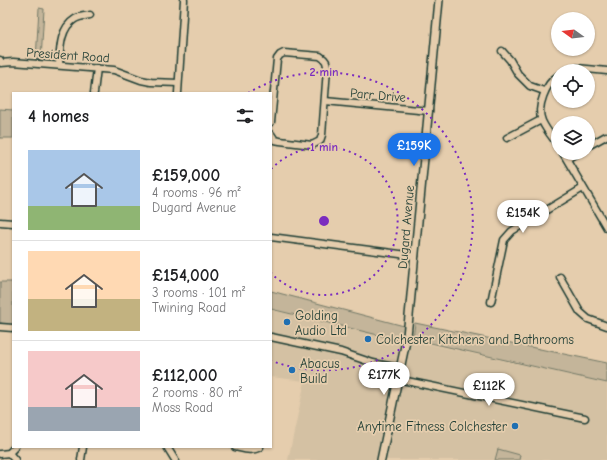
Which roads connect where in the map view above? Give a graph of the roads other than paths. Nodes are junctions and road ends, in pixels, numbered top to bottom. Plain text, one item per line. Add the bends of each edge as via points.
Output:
1 (184, 0) edge
2 (439, 0) edge
3 (90, 15) dead end
4 (502, 51) dead end
5 (0, 62) edge
6 (59, 65) junction
7 (97, 68) junction
8 (595, 70) edge
9 (607, 71) edge
10 (551, 82) edge
11 (178, 83) junction
12 (544, 91) junction
13 (94, 92) edge
14 (178, 92) edge
15 (325, 101) junction
16 (429, 111) junction
17 (272, 112) edge
18 (541, 120) junction
19 (551, 135) edge
20 (272, 136) edge
21 (606, 136) edge
22 (507, 138) dead end
23 (595, 142) edge
24 (567, 160) edge
25 (583, 188) junction
26 (0, 222) edge
27 (12, 223) edge
28 (607, 228) edge
29 (272, 237) edge
30 (415, 256) junction
31 (560, 277) dead end
32 (491, 302) dead end
33 (607, 326) edge
34 (0, 327) edge
35 (12, 328) edge
36 (272, 337) edge
37 (399, 368) junction
38 (397, 379) junction
39 (585, 418) dead end
40 (14, 448) edge
41 (83, 448) edge
42 (167, 448) edge
43 (240, 448) edge
44 (259, 448) edge
45 (9, 453) junction
46 (0, 454) edge
47 (15, 460) edge
48 (81, 460) edge
49 (175, 460) edge
50 (381, 460) edge

1 - 11 street
2 - 16 street, Dugard Avenue
3 - 6 street via 75,18 64,32
4 - 12 street via 530,86
5 - 6 street, President Road
6 - 7 street, President Road
7 - 11 street, President Road via 114,70 141,80
7 - 13 street
8 - 9 street
10 - 12 street
11 - 14 street
12 - 18 street
15 - 16 street, Parr Drive
15 - 17 street via 325,59 320,56 284,53 277,59
15 - 20 street via 320,141 312,145 275,140
16 - 30 street, Dugard Avenue
18 - 19 street
18 - 22 street
21 - 23 street
24 - 25 street
25 - 28 street
25 - 32 street via 512,230 504,240
26 - 27 street
29 - 30 street
30 - 37 street, Dugard Avenue via 406,336
31 - 33 street via 580,312 588,319
34 - 35 street
36 - 37 street
37 - 38 street, Dugard Avenue
38 - 39 street
38 - 50 street, Dugard Avenue
40 - 45 street
41 - 48 street
42 - 49 street
43 - 44 street
45 - 46 street
45 - 47 street

